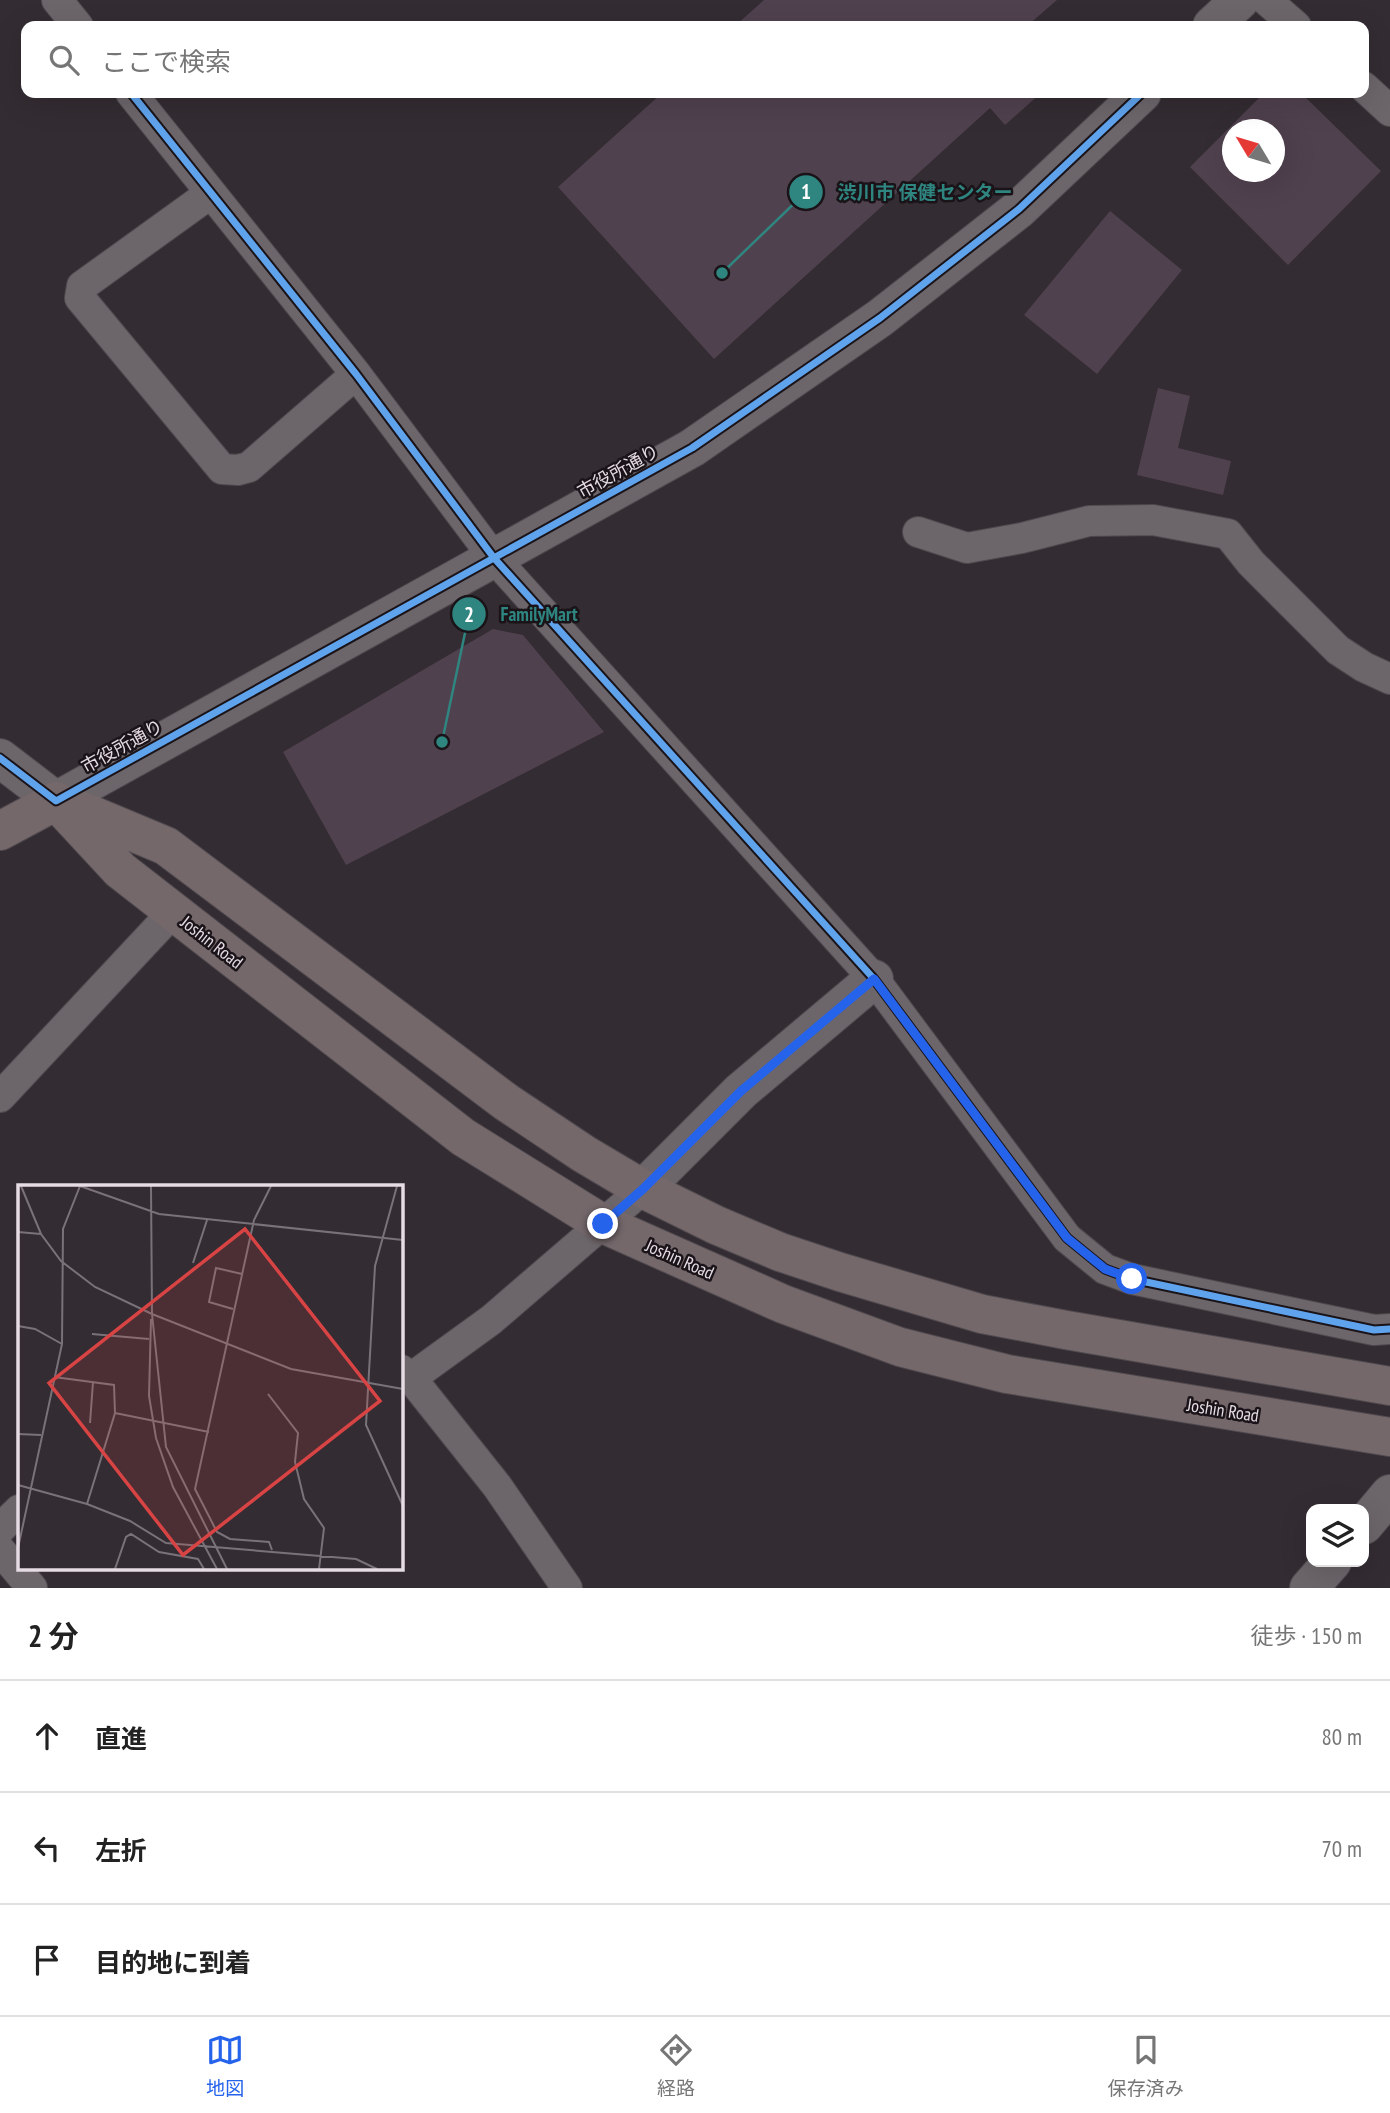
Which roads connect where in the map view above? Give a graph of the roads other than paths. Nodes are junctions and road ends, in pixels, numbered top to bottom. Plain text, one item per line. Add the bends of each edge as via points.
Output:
1 (57, 0) edge
2 (1240, 0) edge
3 (1266, 0) edge
4 (74, 21) edge
5 (1217, 21) edge
6 (1290, 21) edge
7 (1369, 92) edge
8 (135, 98) edge
9 (1137, 98) edge
10 (1390, 111) edge
11 (211, 193) junction
12 (356, 374) junction
13 (918, 532) dead end
14 (494, 558) junction
15 (1390, 678) edge
16 (0, 758) edge
17 (56, 801) junction
18 (0, 831) edge
19 (173, 912) junction
20 (874, 979) junction
21 (0, 1097) edge
22 (643, 1189) junction
23 (603, 1224) junction
24 (1390, 1329) edge
25 (406, 1374) edge
26 (1390, 1386) edge
27 (1390, 1437) edge
28 (1390, 1494) edge
29 (18, 1511) edge
30 (1369, 1519) edge
31 (0, 1529) edge
32 (0, 1550) edge
33 (1328, 1567) edge
34 (32, 1588) edge
35 (567, 1588) edge
36 (1309, 1588) edge

1 - 4 street
2 - 5 street
3 - 6 street
7 - 10 street
8 - 11 street
9 - 14 street, 市役所通り via 1019,209 880,318 692,448
11 - 12 street
11 - 12 street via 82,286 80,298 222,469 249,467
12 - 14 street
13 - 15 street via 967,548 1089,521 1153,520 1228,534 1338,650
14 - 17 street, 市役所通り
14 - 20 street
16 - 17 street
17 - 18 highway
17 - 19 highway, Joshin Road via 120,870
17 - 22 highway via 166,846 506,1102
19 - 21 street
19 - 23 highway, Joshin Road via 463,1138
20 - 22 street via 741,1091
20 - 24 street via 1067,1238 1105,1269 1132,1279 1374,1331
22 - 23 street
22 - 26 highway via 780,1252 982,1314
23 - 25 street via 491,1320
23 - 27 highway, Joshin Road via 771,1299 900,1347 1007,1374
25 - 35 street via 497,1486
28 - 30 street
29 - 31 street
32 - 34 street
33 - 36 street

